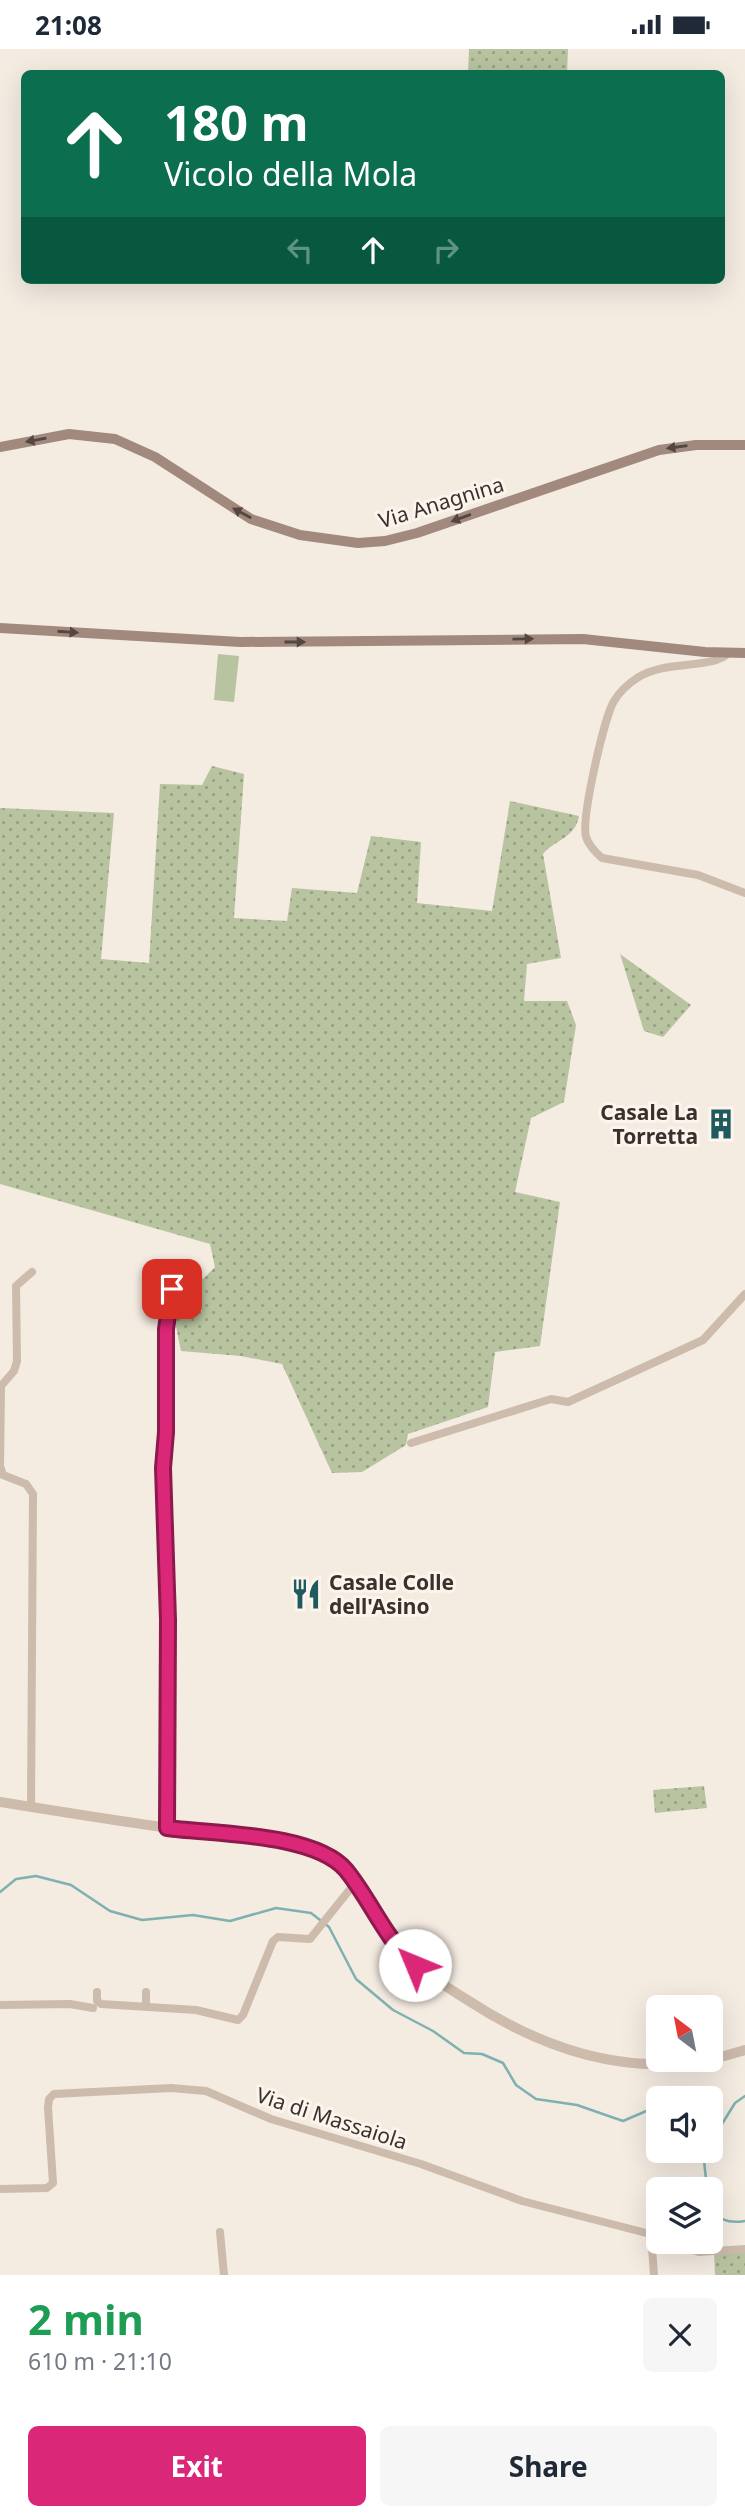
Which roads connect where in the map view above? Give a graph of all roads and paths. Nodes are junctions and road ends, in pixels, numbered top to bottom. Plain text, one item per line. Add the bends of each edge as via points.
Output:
1 (745, 445) edge
2 (0, 447) edge
3 (0, 628) edge
4 (729, 653) junction
5 (745, 653) edge
6 (745, 893) edge
7 (32, 1272) dead end
8 (172, 1289) dead end
9 (745, 1294) edge
10 (411, 1443) dead end
11 (0, 1802) edge
12 (31, 1807) junction
13 (167, 1828) junction
14 (355, 1883) junction
15 (97, 1991) dead end
16 (146, 1992) dead end
17 (0, 2005) edge
18 (146, 2006) junction
19 (93, 2008) dead end
20 (745, 2050) edge
21 (0, 2189) edge
22 (220, 2232) dead end
23 (646, 2232) edge
24 (745, 2249) edge
25 (723, 2251) edge
26 (654, 2254) edge
27 (224, 2275) edge
28 (654, 2275) edge

1 -> 2 main road, Via Anagnina via 659,450 417,533 372,543 317,538 257,521 144,451 116,439 74,434
3 -> 4 main road via 230,642 583,639
4 - 5 main road
4 - 6 street via 718,661 654,670 619,694 604,729 586,836 602,858 698,875
7 - 12 street via 16,1286 17,1361 1,1386 0,1466 3,1475 26,1483 33,1494
8 - 13 street via 166,1329 163,1468
9 - 10 street via 703,1340 640,1370 568,1402 551,1399
11 - 12 street
12 - 13 street
13 - 14 street via 279,1840 321,1852 337,1861
14 - 18 street via 304,1941 278,1937 273,1941 238,2020 203,2011
14 - 20 street via 385,1933 415,1965 529,2036 579,2055 632,2064 695,2064
15 - 18 street via 99,2003
16 - 18 street
17 - 19 street
21 - 23 street, Via di Massaiola via 47,2188 54,2179 51,2095 186,2088 215,2093 271,2119 421,2164 522,2201
22 - 27 street
24 - 25 street
26 - 28 street, Via di Massaiola

